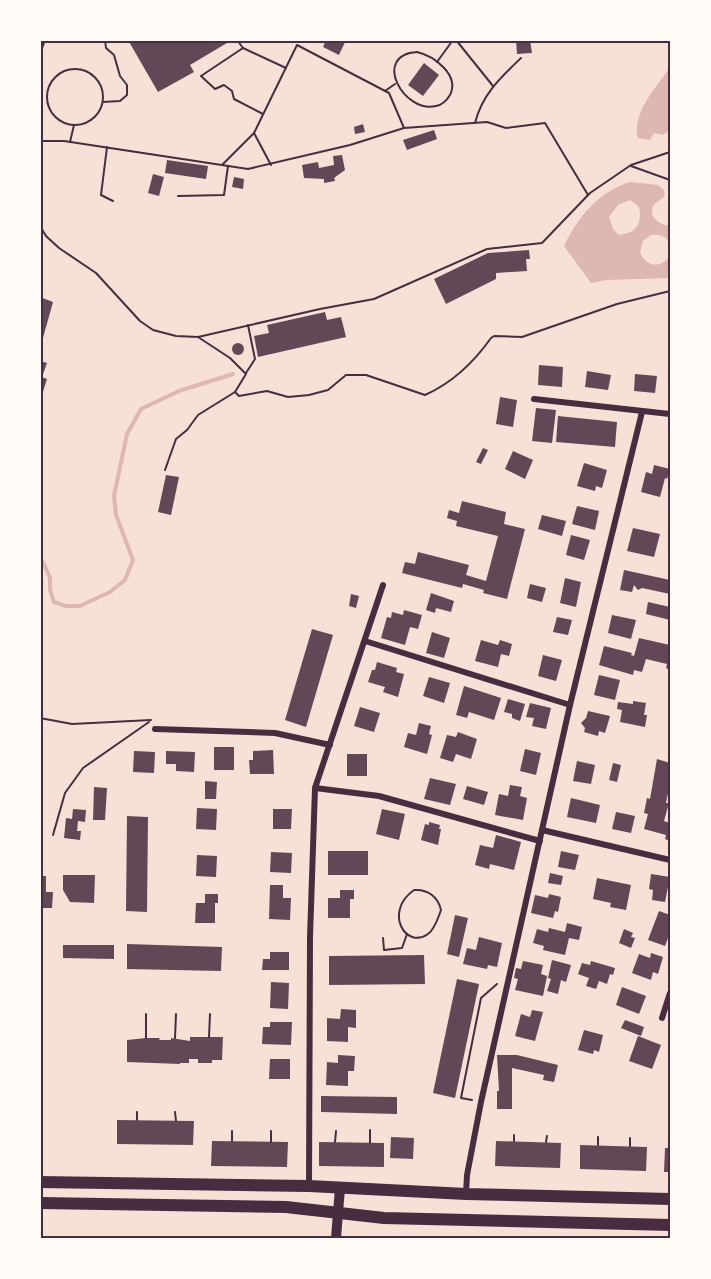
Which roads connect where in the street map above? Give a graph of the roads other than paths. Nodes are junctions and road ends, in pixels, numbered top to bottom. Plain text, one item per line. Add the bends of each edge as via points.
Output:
1 (534, 399) dead end
2 (642, 412) junction
3 (670, 414) edge
4 (382, 585) dead end
5 (365, 641) junction
6 (570, 705) junction
7 (155, 729) dead end
8 (330, 745) junction
9 (315, 788) junction
10 (542, 830) junction
11 (540, 841) junction
12 (670, 860) edge
13 (670, 993) edge
14 (662, 1018) dead end
15 (40, 1182) edge
16 (309, 1186) junction
17 (340, 1188) junction
18 (466, 1194) junction
19 (670, 1199) edge
20 (40, 1203) edge
21 (339, 1213) junction
22 (670, 1225) edge
23 (336, 1239) edge

1 - 2 street
2 - 3 street
2 - 6 street
4 - 5 street
5 - 6 street
5 - 8 street
6 - 10 street
7 - 8 street via 275,733
8 - 9 street
9 - 11 street via 379,796
9 - 16 street
10 - 11 street
10 - 12 street
11 - 18 street via 481,1102 466,1175
13 - 14 street
15 - 16 main road
16 - 17 main road
17 - 18 main road
17 - 21 street
18 - 19 main road
20 - 21 main road via 286,1207
21 - 22 main road via 384,1218
21 - 23 street

